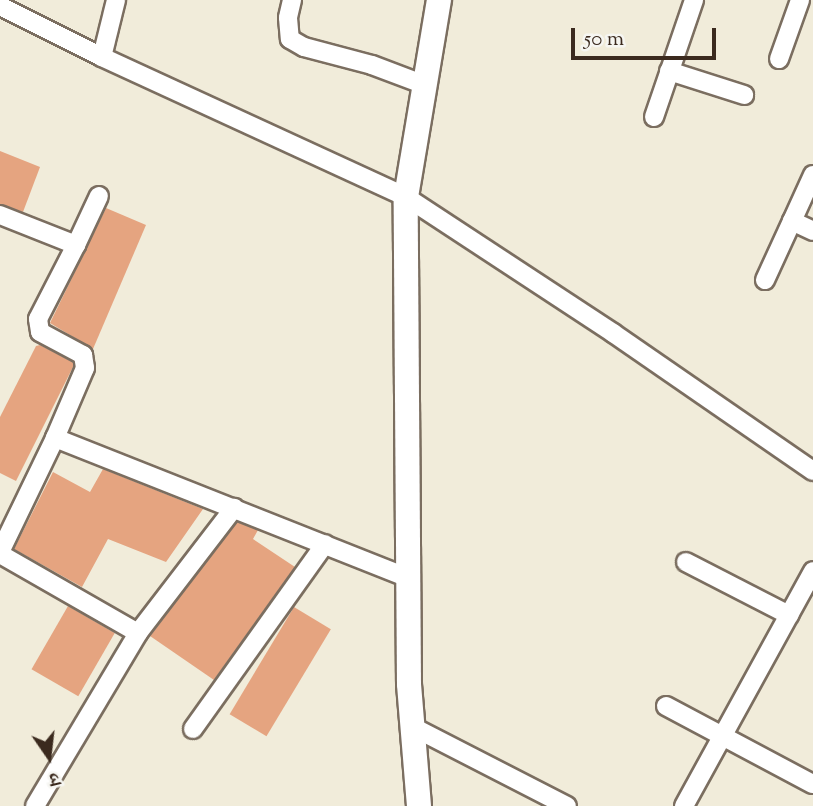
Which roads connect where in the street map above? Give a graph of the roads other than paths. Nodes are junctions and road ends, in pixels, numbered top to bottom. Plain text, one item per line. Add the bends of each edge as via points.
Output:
1 (116, 0) edge
2 (292, 0) edge
3 (439, 0) edge
4 (694, 0) edge
5 (800, 0) edge
6 (0, 6) edge
7 (102, 57) junction
8 (779, 60) dead end
9 (669, 71) junction
10 (425, 85) junction
11 (744, 95) dead end
12 (654, 117) dead end
13 (813, 175) edge
14 (100, 196) dead end
15 (406, 197) junction
16 (0, 215) edge
17 (792, 221) junction
18 (813, 231) edge
19 (76, 245) junction
20 (765, 280) dead end
21 (55, 438) junction
22 (813, 471) edge
23 (234, 508) junction
24 (325, 544) junction
25 (0, 553) edge
26 (686, 562) dead end
27 (813, 571) edge
28 (409, 578) junction
29 (789, 615) junction
30 (138, 634) junction
31 (666, 706) dead end
32 (413, 727) junction
33 (193, 729) dead end
34 (722, 737) junction
35 (813, 784) edge
36 (35, 806) edge
37 (419, 806) edge
38 (567, 806) edge
39 (684, 806) edge

1 - 7 street
2 - 10 street via 290,39
3 - 10 street
4 - 9 street
5 - 8 street
6 - 7 street
7 - 15 street
9 - 11 street
9 - 12 street
10 - 15 street
13 - 17 street
14 - 19 street
15 - 22 street
15 - 28 street
16 - 19 street
17 - 18 street
17 - 20 street
19 - 21 street via 38,319 40,332 83,355 85,368
21 - 23 street
21 - 25 street
23 - 24 street
23 - 30 street
24 - 28 street
24 - 33 street
25 - 30 street
26 - 29 street
27 - 29 street
28 - 32 street
29 - 34 street
30 - 36 street
31 - 34 street
32 - 37 street
32 - 38 street
34 - 35 street
34 - 39 street

